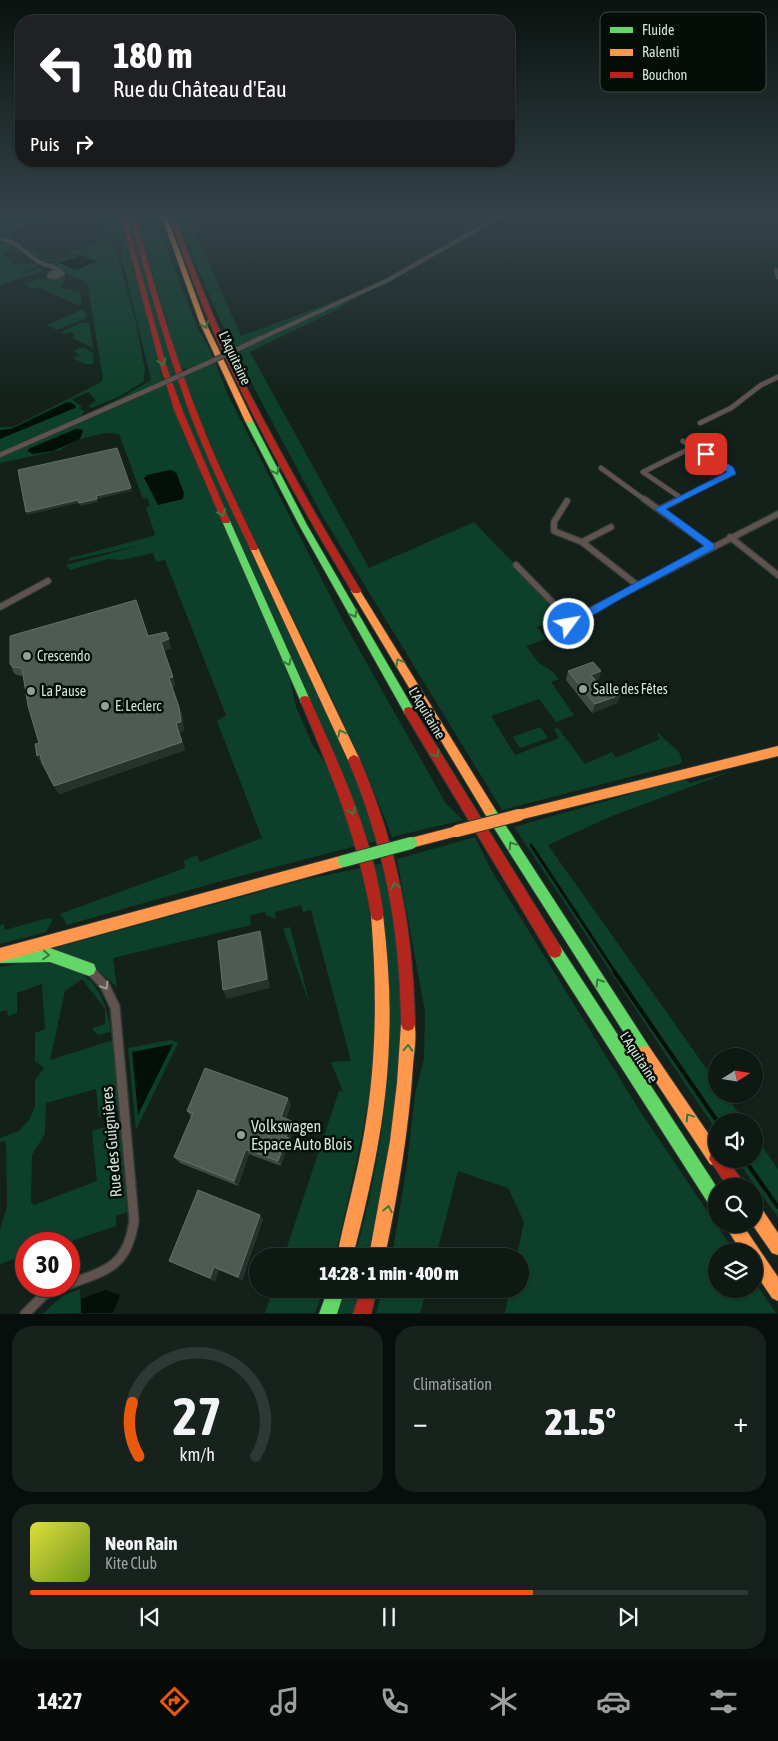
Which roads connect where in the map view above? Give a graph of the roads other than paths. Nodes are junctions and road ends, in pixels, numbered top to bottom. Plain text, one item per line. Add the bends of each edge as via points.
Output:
1 (49, 275) edge
2 (61, 275) edge
3 (139, 275) edge
4 (149, 275) edge
5 (185, 275) edge
6 (194, 275) edge
7 (396, 275) edge
8 (778, 377) edge
9 (700, 423) dead end
10 (683, 441) dead end
11 (693, 447) junction
12 (0, 455) edge
13 (601, 468) dead end
14 (681, 498) junction
15 (567, 501) dead end
16 (660, 509) junction
17 (778, 514) edge
18 (611, 527) dead end
19 (730, 537) junction
20 (582, 542) junction
21 (711, 547) junction
22 (516, 565) dead end
23 (778, 575) edge
24 (48, 581) dead end
25 (637, 585) junction
26 (0, 607) edge
27 (571, 621) junction
28 (572, 632) dead end
29 (778, 750) edge
30 (0, 956) edge
31 (89, 969) joint
32 (708, 1145) edge
33 (708, 1188) edge
34 (763, 1225) edge
35 (778, 1247) edge
36 (347, 1248) edge
37 (379, 1248) edge
38 (763, 1270) edge
39 (80, 1280) edge
40 (778, 1292) edge
41 (42, 1297) edge
42 (333, 1298) edge
43 (366, 1298) edge
44 (25, 1314) edge
45 (328, 1314) edge
46 (362, 1314) edge

1 - 2 street
3 -> 36 main road via 179,412 333,764 357,825 368,866 379,931 383,1033 372,1139
37 -> 4 main road via 398,1152 409,1034 406,963 390,860 349,750 191,407
5 -> 33 main road, L'Aquitaine via 223,365 280,480 393,683 624,1060
32 -> 6 main road, L'Aquitaine via 508,840 408,678 278,452
7 - 12 street, bridge
8 - 9 street via 731,408
10 - 11 street
11 - 14 street via 732,472
11 - 14 street via 642,472
13 - 16 street
14 - 16 street
15 - 20 street via 553,528 561,535
16 - 21 street
17 - 19 street
18 - 20 street
19 - 21 street
19 - 23 street
20 - 25 street
21 - 25 street
22 - 27 street
24 - 26 street
25 - 27 street
27 - 28 street
29 - 30 main road, bridge via 411,843
30 -> 31 main road via 12,959 38,954 60,957
31 -> 39 street, Rue des Guignières via 104,984 115,1007 133,1232 116,1265
34 - 35 main road
38 - 40 main road
41 - 44 street
42 - 45 main road
43 - 46 main road

